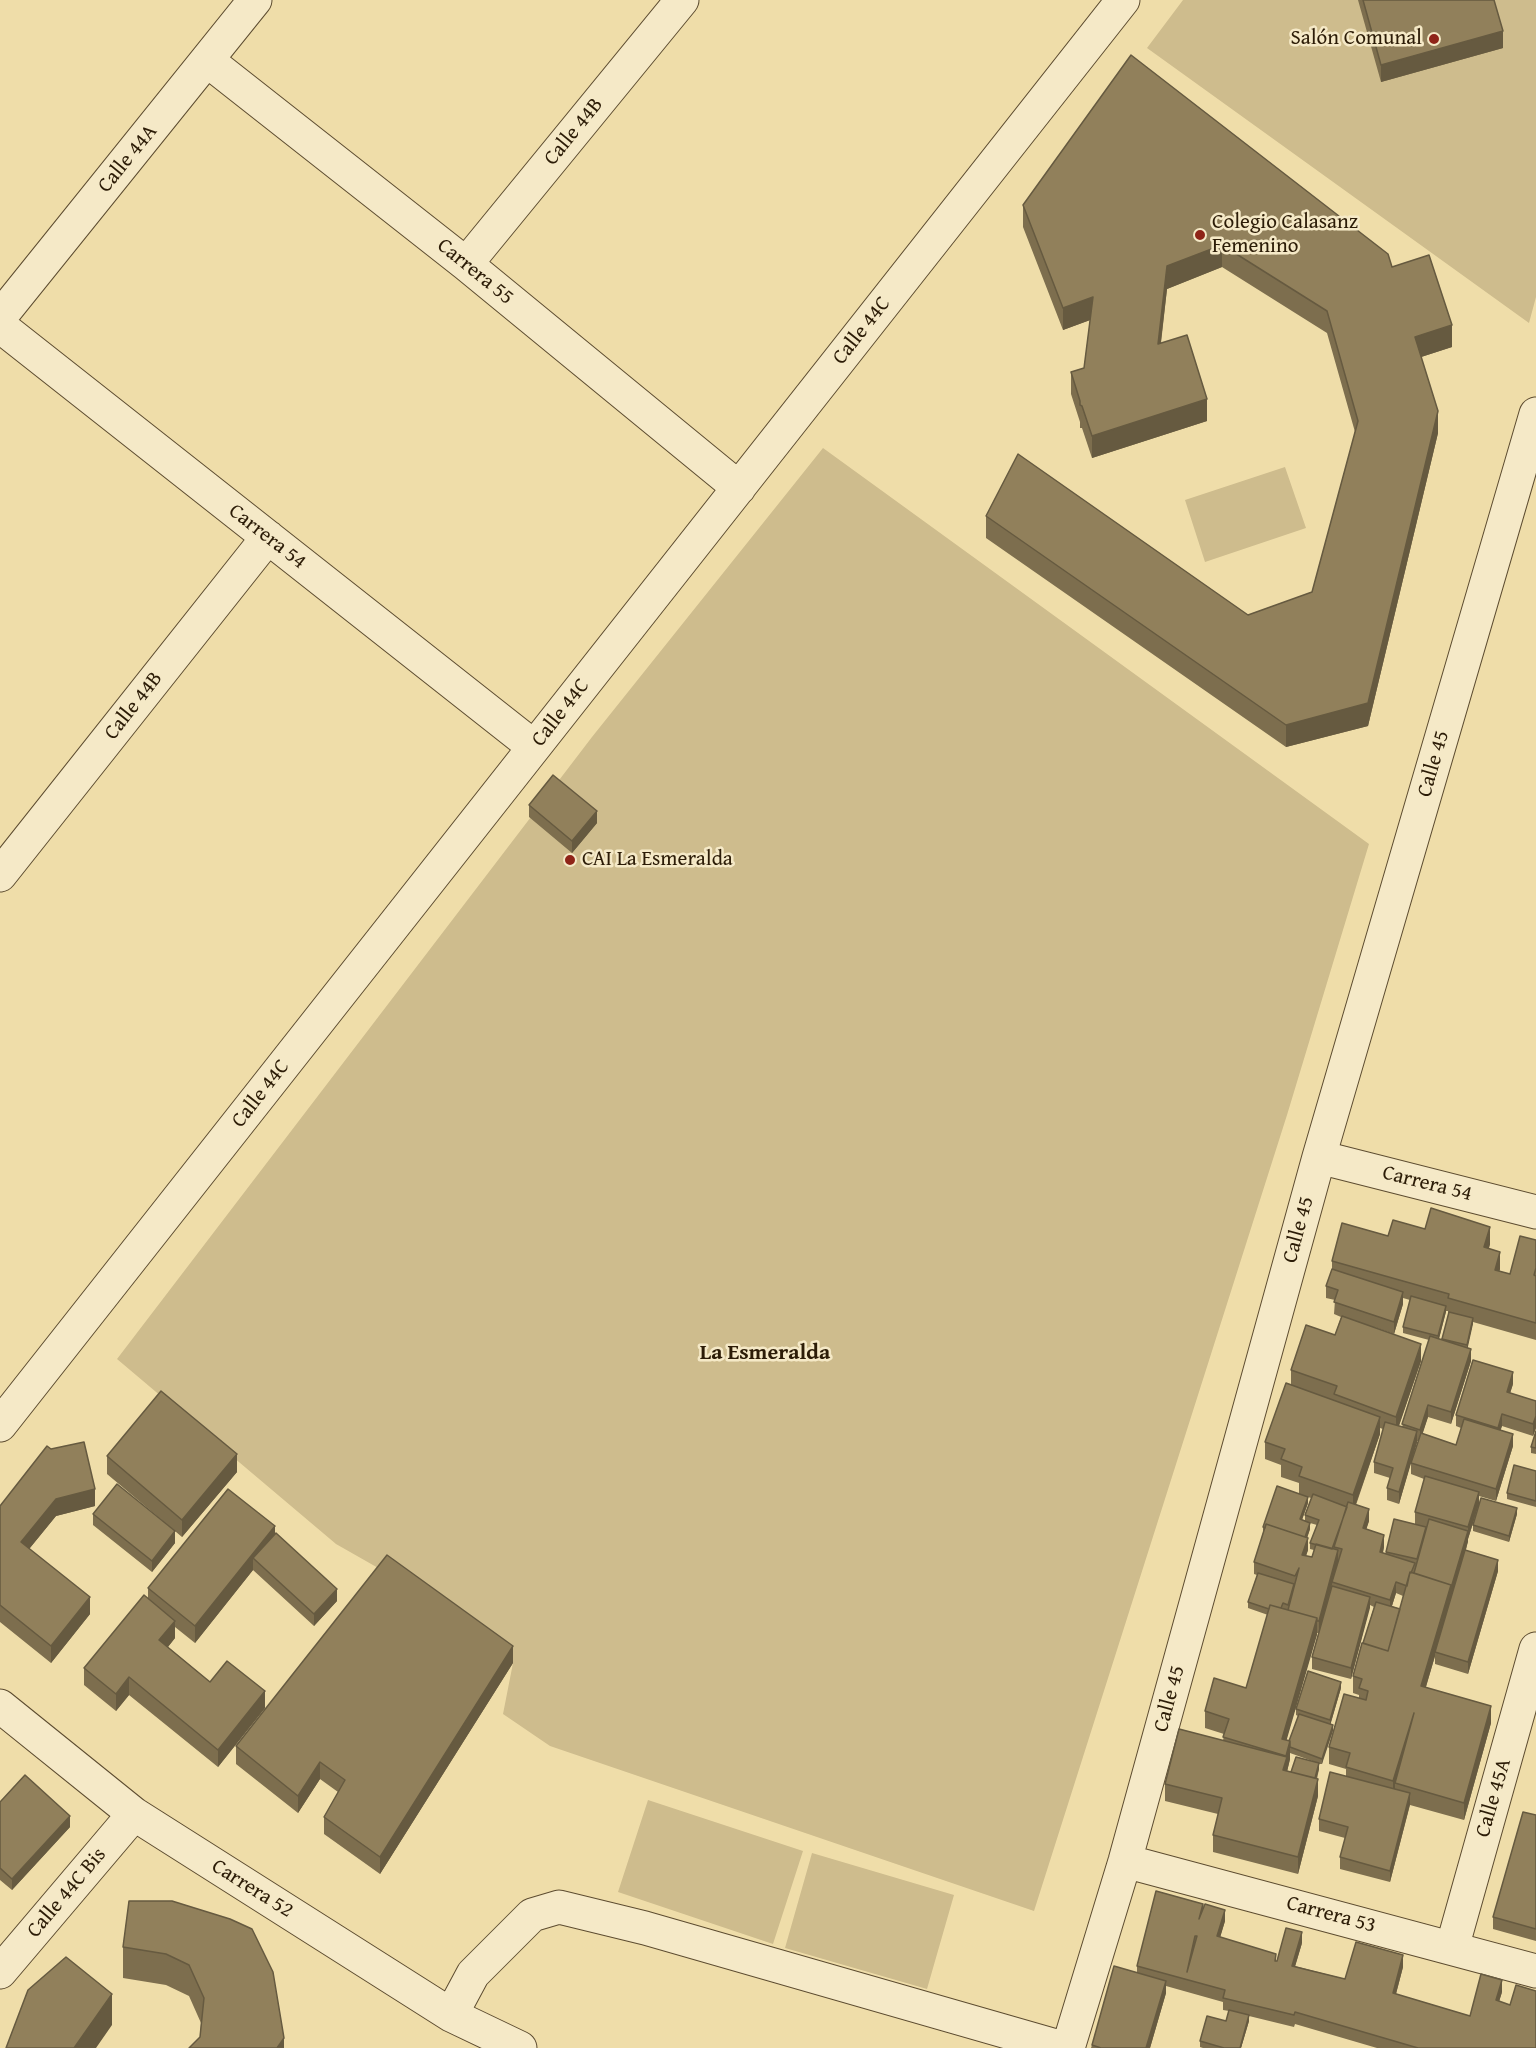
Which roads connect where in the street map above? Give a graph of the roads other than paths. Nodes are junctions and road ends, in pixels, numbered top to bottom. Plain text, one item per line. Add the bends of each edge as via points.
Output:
1 (255, 0) edge
2 (682, 0) edge
3 (1123, 0) edge
4 (208, 61) junction
5 (466, 264) junction
6 (0, 317) edge
7 (0, 326) edge
8 (1536, 414) edge
9 (739, 488) junction
10 (268, 537) junction
11 (534, 747) junction
12 (0, 875) edge
13 (1319, 1157) junction
14 (1536, 1212) edge
15 (0, 1425) edge
16 (1536, 1649) edge
17 (0, 1706) edge
18 (134, 1814) junction
19 (1125, 1861) junction
20 (1452, 1948) junction
21 (1536, 1971) edge
22 (0, 1972) edge
23 (451, 2015) junction
24 (520, 2048) edge
25 (1063, 2048) edge
26 (1068, 2048) edge

1 - 4 street, Calle 44A
2 - 5 street, Calle 44B
3 - 9 street, Calle 44C
4 - 5 street, Carrera 55
4 - 6 street, Calle 44A
5 - 9 street, Carrera 55
7 - 10 street, Carrera 54
8 - 13 street, Calle 45
9 - 11 street, Calle 44C
10 - 11 street, Carrera 54
10 - 12 street, Calle 44B
11 - 15 street, Calle 44C
13 - 14 street, Carrera 54
13 - 19 street, Calle 45
16 - 20 street, Calle 45A
17 - 18 street, Carrera 52
18 - 22 street, Calle 44C Bis
18 - 23 street, Carrera 52
19 - 20 street, Carrera 53
19 - 26 street, Calle 45
20 - 21 street, Carrera 53
23 - 24 street, Carrera 52
23 - 25 street via 473,1974 532,1915 559,1907

